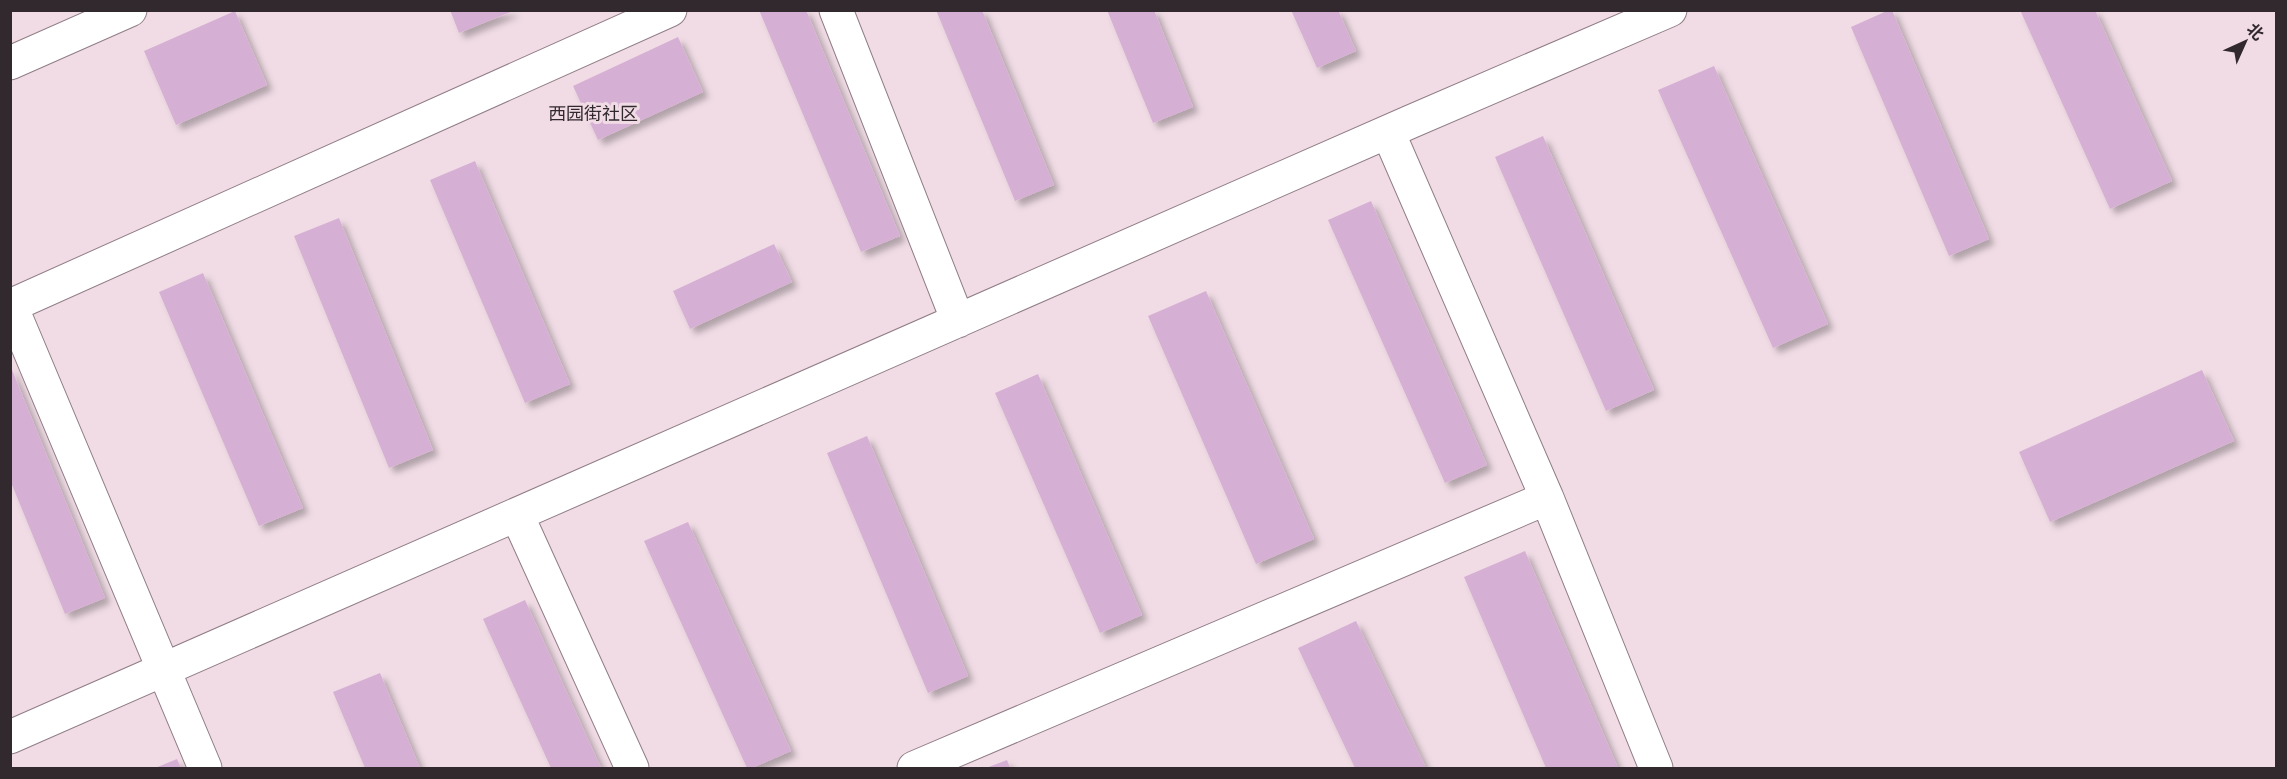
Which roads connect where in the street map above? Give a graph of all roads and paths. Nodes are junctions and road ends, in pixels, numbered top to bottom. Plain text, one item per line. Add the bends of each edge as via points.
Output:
1 (130, 10) edge
2 (836, 10) edge
3 (1670, 10) edge
4 (662, 12) edge
5 (10, 63) edge
6 (1388, 132) junction
7 (11, 306) edge
8 (958, 321) junction
9 (1547, 498) junction
10 (516, 515) junction
11 (163, 670) junction
12 (10, 737) edge
13 (205, 768) edge
14 (632, 768) edge
15 (914, 768) edge
16 (1656, 768) edge

1 - 5 street
2 - 8 street
3 - 6 street
4 - 7 street
6 - 8 street
6 - 9 street
7 - 11 street
8 - 10 street
9 - 15 street
9 - 16 street
10 - 11 street
10 - 14 street
11 - 12 street
11 - 13 street

